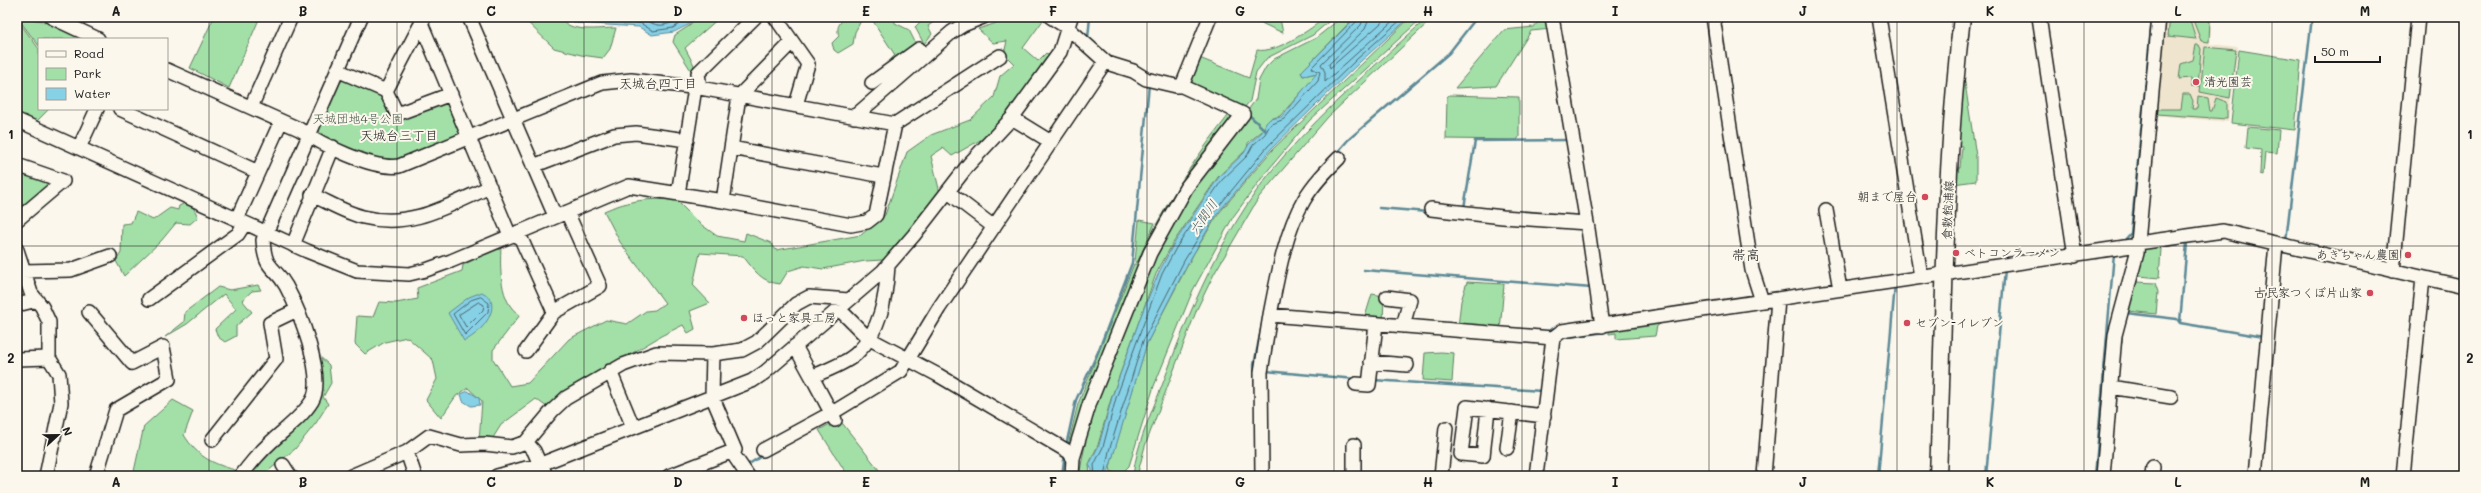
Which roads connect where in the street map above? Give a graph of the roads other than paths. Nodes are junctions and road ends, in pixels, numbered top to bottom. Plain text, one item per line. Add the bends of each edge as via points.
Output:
1 (51, 17) edge
2 (291, 17) edge
3 (361, 17) edge
4 (469, 17) edge
5 (755, 17) edge
6 (775, 17) edge
7 (983, 17) edge
8 (1051, 17) edge
9 (1210, 17) edge
10 (1552, 17) edge
11 (1713, 17) edge
12 (1879, 17) edge
13 (1962, 17) edge
14 (2039, 17) edge
15 (2159, 17) edge
16 (2418, 17) edge
17 (423, 20) edge
18 (1070, 23) edge
19 (96, 38) edge
20 (792, 42) junction
21 (922, 46) dead end
22 (1000, 56) dead end
23 (1107, 63) junction
24 (168, 70) edge
25 (337, 70) junction
26 (872, 83) dead end
27 (1183, 83) junction
28 (698, 88) junction
29 (386, 91) junction
30 (451, 94) junction
31 (740, 96) junction
32 (796, 105) junction
33 (251, 107) junction
34 (97, 110) edge
35 (122, 110) edge
36 (854, 117) junction
37 (1012, 118) junction
38 (513, 119) junction
39 (17, 120) edge
40 (281, 121) junction
41 (895, 124) junction
42 (307, 134) junction
43 (469, 136) junction
44 (687, 140) junction
45 (1051, 142) junction
46 (333, 147) junction
47 (79, 148) junction
48 (731, 148) junction
49 (1340, 158) dead end
50 (17, 165) edge
51 (533, 166) junction
52 (258, 172) junction
53 (883, 176) junction
54 (490, 187) junction
55 (948, 192) junction
56 (678, 194) junction
57 (312, 195) junction
58 (723, 201) junction
59 (1431, 209) dead end
60 (1826, 210) dead end
61 (561, 214) junction
62 (17, 220) edge
63 (241, 221) junction
64 (1587, 223) junction
65 (994, 227) junction
66 (267, 233) junction
67 (514, 234) junction
68 (2138, 244) junction
69 (293, 245) junction
70 (2279, 247) junction
71 (17, 251) edge
72 (2075, 253) junction
73 (110, 256) dead end
74 (888, 266) junction
75 (22, 271) junction
76 (2393, 272) junction
77 (1920, 274) junction
78 (1946, 274) junction
79 (2422, 282) junction
80 (2464, 287) edge
81 (1840, 289) junction
82 (1387, 297) dead end
83 (148, 299) dead end
84 (1761, 299) junction
85 (1778, 299) junction
86 (37, 300) junction
87 (849, 300) junction
88 (17, 305) edge
89 (838, 308) junction
90 (297, 310) junction
91 (89, 312) dead end
92 (554, 312) junction
93 (1270, 315) junction
94 (1603, 323) junction
95 (1376, 324) junction
96 (1403, 326) junction
97 (868, 338) junction
98 (1550, 338) junction
99 (795, 346) junction
100 (526, 351) dead end
101 (713, 354) junction
102 (49, 358) junction
103 (17, 359) edge
104 (912, 361) junction
105 (1371, 362) junction
106 (1407, 365) dead end
107 (610, 372) junction
108 (812, 377) junction
109 (1356, 384) dead end
110 (2114, 388) junction
111 (712, 396) junction
112 (2171, 397) dead end
113 (1488, 409) dead end
114 (1512, 412) junction
115 (1540, 415) junction
116 (833, 416) junction
117 (633, 427) junction
118 (1446, 428) dead end
119 (212, 440) dead end
120 (526, 442) junction
121 (1354, 445) dead end
122 (1507, 448) dead end
123 (763, 450) dead end
124 (407, 452) junction
125 (734, 452) junction
126 (1068, 453) junction
127 (542, 468) edge
128 (677, 473) edge
129 (46, 476) edge
130 (96, 476) edge
131 (241, 476) edge
132 (351, 476) edge
133 (415, 476) edge
134 (497, 476) edge
135 (748, 476) edge
136 (1072, 476) edge
137 (1262, 476) edge
138 (1354, 476) edge
139 (1441, 476) edge
140 (1536, 476) edge
141 (1764, 476) edge
142 (1938, 476) edge
143 (2103, 476) edge
144 (2255, 476) edge
145 (2403, 476) edge

1 - 19 street
2 - 33 street
3 - 25 street
4 - 38 street
5 - 28 street via 698,73
6 - 20 street
7 - 36 street via 952,32
8 - 18 street
9 - 27 street
10 - 64 street
11 - 84 street via 1752,270
12 - 77 street
13 - 78 main road, 倉敷飽浦線 via 1952,121
14 - 72 street
15 - 68 street
16 - 76 street
17 - 29 street
17 - 30 street
18 - 23 street
18 - 37 street via 1060,52
20 - 31 street
20 - 32 street via 808,64
21 - 26 street
22 - 41 street
23 - 27 street via 1133,71 1146,79 1176,86
23 - 45 street
24 - 33 street
25 - 29 street
25 - 42 street
27 - 126 street via 1243,114 1186,188 1150,253
28 - 31 street
28 - 38 street via 632,80 602,83
28 - 44 street
29 - 30 street via 398,114
30 - 43 street
31 - 32 street
31 - 48 street
32 - 36 street
33 - 40 street
34 - 47 street
35 - 52 street
36 - 41 street
37 - 45 street
37 - 55 street via 969,164
38 - 43 street
38 - 51 street
39 - 47 street
40 - 42 street
40 - 52 street
41 - 53 street
42 - 46 street
42 - 66 street
43 - 46 street via 399,166 388,168 374,165
43 - 54 street
44 - 51 street via 636,133 614,135
44 - 56 street
45 - 65 street
46 - 57 street
47 - 63 street
48 - 53 street
48 - 58 street
49 - 93 street via 1314,185 1303,201 1278,277
50 - 62 street via 63,181
51 - 61 street
52 - 63 street
53 - 58 street via 876,215 866,222 850,225
54 - 57 street via 433,213 404,221 362,217
54 - 67 street
55 - 65 street
55 - 74 street
56 - 58 street
56 - 61 street via 629,186
57 - 69 street
59 - 64 street
60 - 81 street
61 - 67 street
61 - 92 street via 600,286
63 - 66 street
63 - 83 street via 238,234
64 - 94 street
65 - 104 street
66 - 69 street
66 - 90 street via 262,240 267,264 285,285
67 - 69 street via 451,261 409,274 358,271
67 - 92 street
68 - 70 street via 2223,231
68 - 72 street via 2114,250
68 - 110 street via 2135,267 2117,324
70 - 76 street
70 - 144 street
71 - 75 street
72 - 78 street
73 - 75 street via 71,270
74 - 87 street
74 - 97 street via 880,317
75 - 86 street via 31,293
76 - 79 street
77 - 78 street
77 - 81 street
78 - 142 main road, 倉敷飽浦線
79 - 80 street
79 - 145 street
81 - 85 street
82 - 96 street via 1410,300
84 - 85 street
84 - 94 street
85 - 141 street
86 - 88 street
86 - 102 street via 49,322
87 - 89 street
87 - 101 street via 809,297 796,304 750,346
89 - 97 street
89 - 99 street
90 - 119 street via 270,323 276,359
90 - 131 street via 318,386 312,401
91 - 130 street via 132,363 163,346 169,379 116,410
92 - 100 street
93 - 95 street
93 - 137 street via 1261,372
94 - 98 street via 1562,331
95 - 96 street
95 - 105 street
96 - 98 street
97 - 104 street
97 - 108 street via 853,356
98 - 115 street
99 - 108 street
99 - 111 street via 752,381
101 - 107 street via 656,353
101 - 111 street
102 - 103 street
102 - 129 street via 59,374 61,403
104 - 116 street via 896,375
104 - 126 street
105 - 106 street
105 - 109 street via 1369,385
107 - 117 street
107 - 120 street via 559,404
108 - 116 street
110 - 112 street
110 - 143 street
111 - 117 street
111 - 125 street
113 - 114 street
114 - 115 street
114 - 122 street
115 - 140 street
116 - 123 street
117 - 127 street
118 - 139 street
120 - 124 street via 512,447 485,444 466,446 429,436
120 - 127 street via 534,451
121 - 138 street
124 - 132 street
124 - 133 street
125 - 128 street
125 - 135 street
126 - 136 street
127 - 134 street

